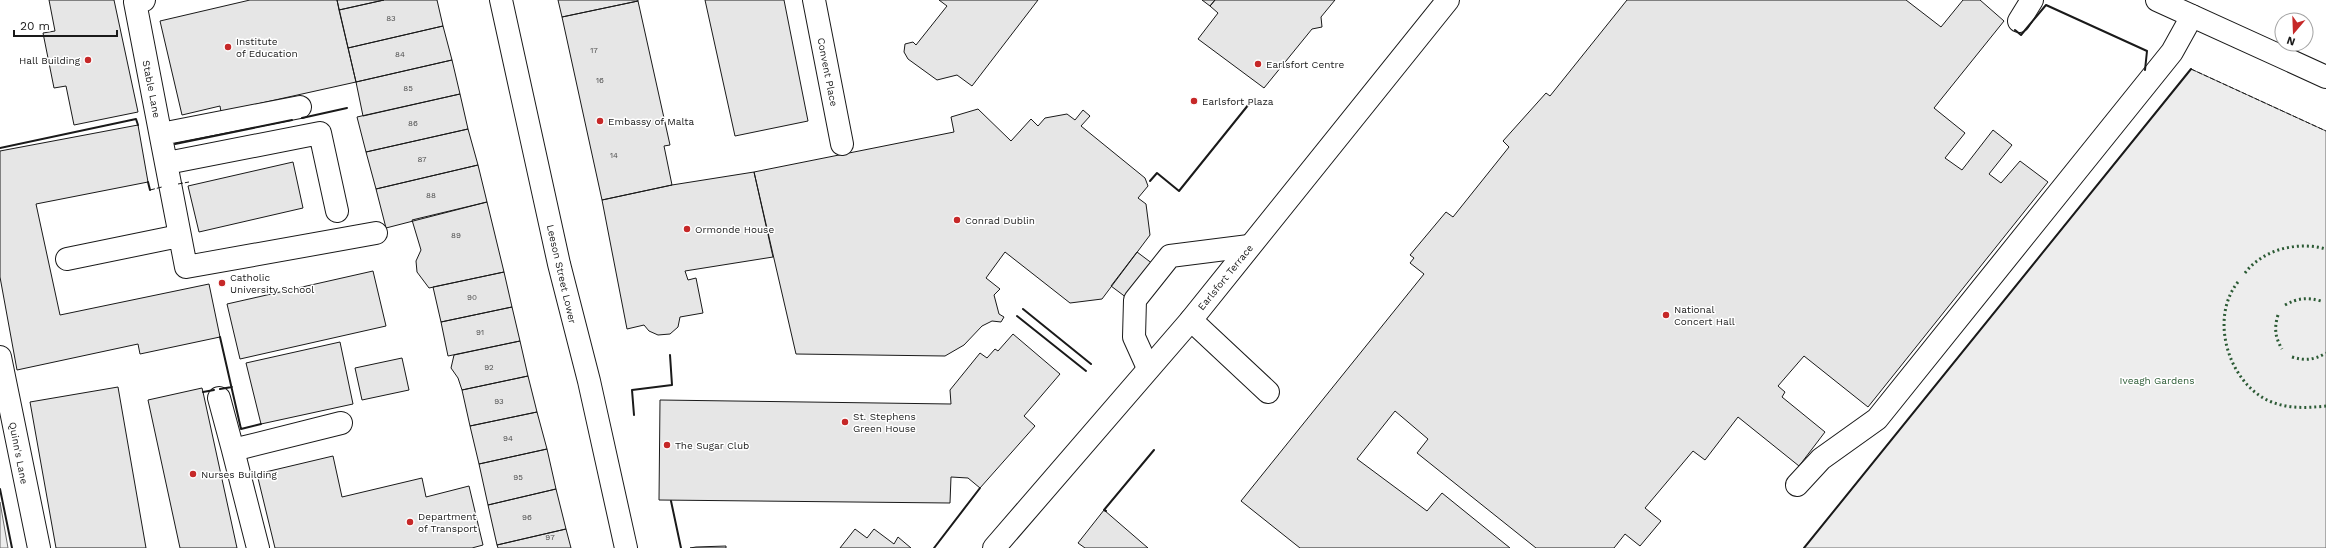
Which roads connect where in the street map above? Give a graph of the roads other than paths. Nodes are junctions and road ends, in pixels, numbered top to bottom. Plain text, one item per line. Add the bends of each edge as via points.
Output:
1 (144, 0) edge
2 (501, 0) edge
3 (814, 0) edge
4 (1448, 0) edge
5 (2032, 0) edge
6 (2157, 0) edge
7 (2192, 16) junction
8 (2019, 21) dead end
9 (2326, 77) edge
10 (300, 107) dead end
11 (161, 134) junction
12 (842, 144) dead end
13 (166, 163) junction
14 (337, 210) dead end
15 (376, 233) dead end
16 (179, 236) junction
17 (1249, 246) junction
18 (67, 259) dead end
19 (1191, 320) junction
20 (0, 357) edge
21 (1148, 368) junction
22 (1268, 392) dead end
23 (219, 398) dead end
24 (341, 423) dead end
25 (232, 450) junction
26 (1797, 485) dead end
27 (39, 548) edge
28 (258, 548) edge
29 (626, 548) edge
30 (994, 548) edge

1 - 11 main road, Stable Lane via 135,2
2 - 29 main road, Leeson Street Lower via 559,264 589,381
3 - 12 main road, Convent Place
4 - 17 main road, Earlsfort Terrace
5 - 8 main road
6 - 7 main road
7 - 9 main road
7 - 26 main road via 2172,52 1877,419 1821,459
10 - 11 main road
11 - 13 main road, Stable Lane
13 - 14 main road via 320,133
13 - 16 main road, Stable Lane
15 - 16 main road, Stable Lane via 186,267
16 - 18 main road
17 - 19 main road, Earlsfort Terrace
17 - 21 main road via 1170,256 1135,300 1134,337
19 - 21 main road, Earlsfort Terrace
19 - 22 main road
20 - 27 main road, Quinn's Lane
21 - 30 main road, Earlsfort Terrace
23 - 25 main road
24 - 25 main road
25 - 28 main road

